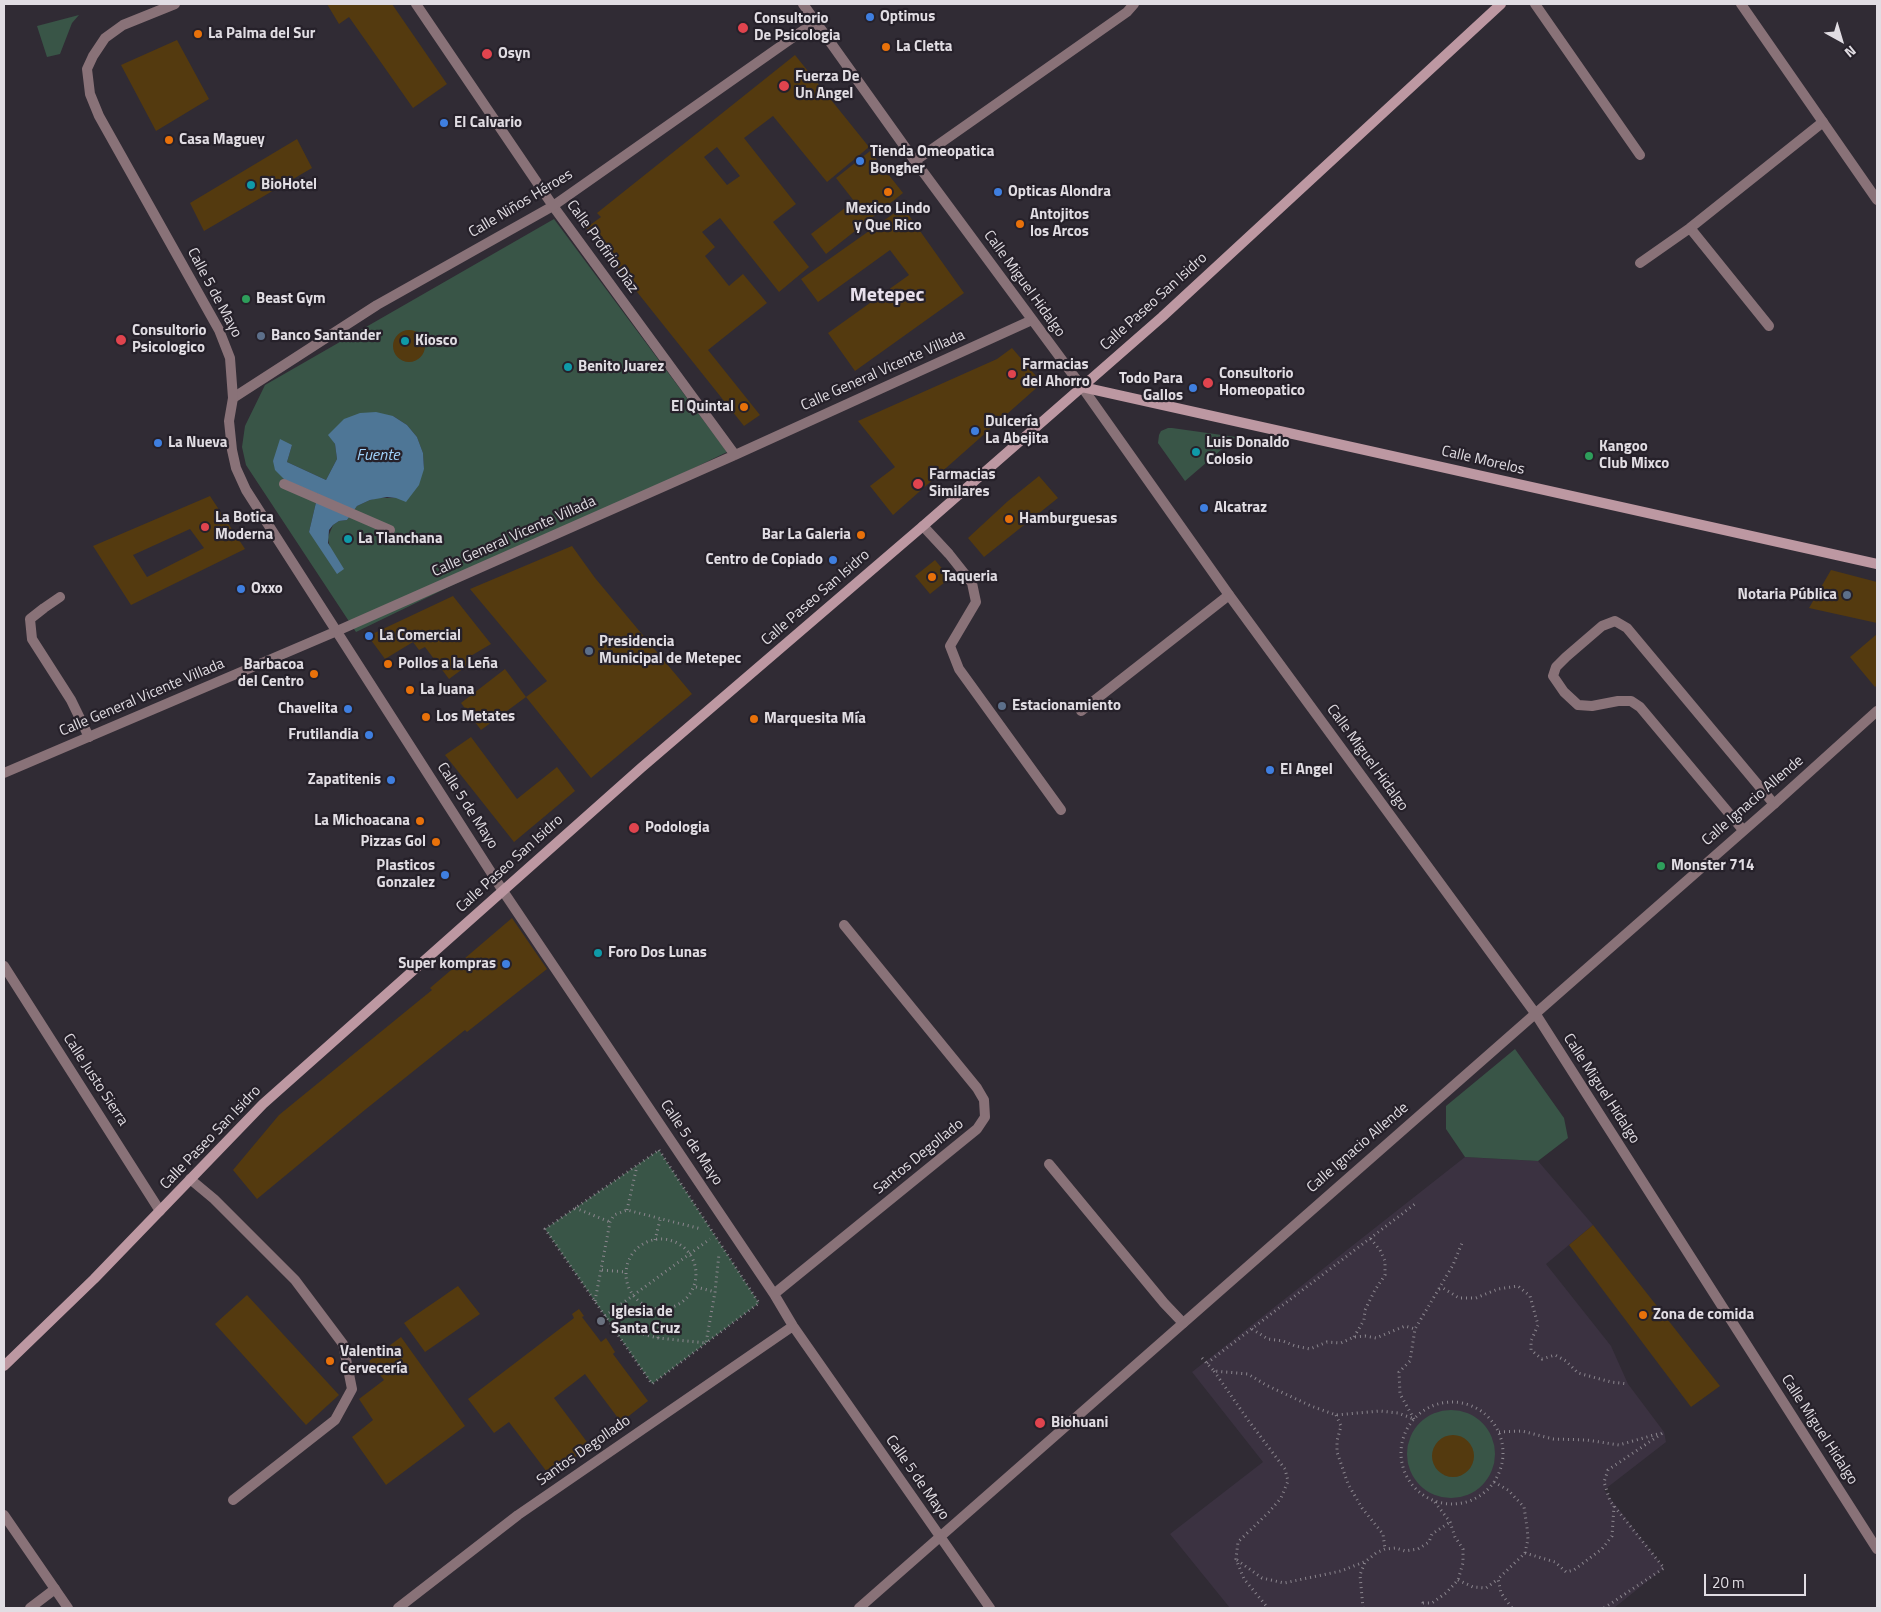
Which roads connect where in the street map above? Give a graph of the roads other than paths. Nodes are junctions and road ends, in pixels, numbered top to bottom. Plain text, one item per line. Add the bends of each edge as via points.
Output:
1 (175, 4) edge
2 (416, 4) edge
3 (803, 4) edge
4 (1134, 4) edge
5 (1501, 4) edge
6 (1535, 4) edge
7 (1740, 4) edge
8 (816, 22) junction
9 (1823, 122) junction
10 (1640, 155) dead end
11 (915, 161) junction
12 (1877, 200) edge
13 (552, 206) junction
14 (1690, 228) junction
15 (1640, 262) dead end
16 (1032, 320) junction
17 (1768, 326) dead end
18 (1082, 387) junction
19 (232, 398) junction
20 (735, 455) junction
21 (284, 484) dead end
22 (923, 526) junction
23 (390, 530) dead end
24 (1877, 564) edge
25 (1228, 595) junction
26 (60, 597) dead end
27 (337, 631) junction
28 (1877, 710) edge
29 (1081, 711) dead end
30 (89, 737) junction
31 (4, 773) edge
32 (1774, 804) junction
33 (1061, 810) dead end
34 (1743, 830) junction
35 (504, 891) junction
36 (844, 925) dead end
37 (4, 966) edge
38 (1535, 1013) junction
39 (1049, 1164) dead end
40 (190, 1179) junction
41 (160, 1211) junction
42 (774, 1294) junction
43 (1183, 1323) junction
44 (793, 1326) junction
45 (4, 1366) edge
46 (234, 1500) dead end
47 (4, 1515) edge
48 (940, 1537) junction
49 (1877, 1549) edge
50 (55, 1589) junction
51 (30, 1608) edge
52 (68, 1608) edge
53 (398, 1608) edge
54 (859, 1608) edge
55 (990, 1608) edge

1 - 19 street, Calle 5 de Mayo via 123,25 105,38 87,69 90,94 99,116 219,330 230,358
2 - 13 street, Calle Profirio Díaz
3 - 8 street, Calle Miguel Hidalgo
4 - 11 street
5 - 18 main road, Calle Paseo San Isidro
6 - 10 street
7 - 9 street
8 - 11 street, Calle Miguel Hidalgo
8 - 13 street, Calle Niños Héroes
9 - 12 street
9 - 14 street
11 - 16 street, Calle Miguel Hidalgo
13 - 19 street, Calle Niños Héroes via 377,305
13 - 20 street, Calle Profirio Díaz
14 - 15 street
14 - 17 street
16 - 18 street, Calle Miguel Hidalgo
16 - 20 street, Calle General Vicente Villada
18 - 22 main road, Calle Paseo San Isidro
18 - 24 main road, Calle Morelos
18 - 25 street, Calle Miguel Hidalgo
19 - 27 street, Calle 5 de Mayo via 230,421 236,468 246,490
20 - 27 street, Calle General Vicente Villada
21 - 23 street
22 - 33 street via 972,583 976,602 950,646 958,670
22 - 35 main road, Calle Paseo San Isidro via 641,768
25 - 29 street
25 - 38 street, Calle Miguel Hidalgo
26 - 30 street via 30,619 32,638 71,700
27 - 30 street, Calle General Vicente Villada
27 - 35 street, Calle 5 de Mayo
28 - 32 street, Calle Ignacio Allende
30 - 31 street, Calle General Vicente Villada
32 - 34 street, Calle Ignacio Allende
32 - 34 street via 1627,628 1616,621 1602,626 1566,657 1553,676 1564,692 1578,705 1631,701 1640,706
34 - 38 street, Calle Ignacio Allende
35 - 40 main road, Calle Paseo San Isidro via 263,1104
35 - 42 street, Calle 5 de Mayo
36 - 42 street, Santos Degollado via 977,1088 984,1100 985,1117 977,1129
37 - 41 street, Calle Justo Sierra
38 - 43 street, Calle Ignacio Allende
38 - 49 street, Calle Miguel Hidalgo
39 - 43 street
40 - 41 main road, Calle Paseo San Isidro
40 - 46 street via 295,1280 343,1344 352,1389 335,1420
41 - 45 main road, Calle Paseo San Isidro
42 - 44 street, Calle 5 de Mayo
43 - 48 street, Calle Ignacio Allende
44 - 48 street, Calle 5 de Mayo
44 - 53 street, Santos Degollado via 518,1515
47 - 50 street
48 - 54 street, Calle Ignacio Allende
48 - 55 street, Calle 5 de Mayo
50 - 51 street
50 - 52 street

